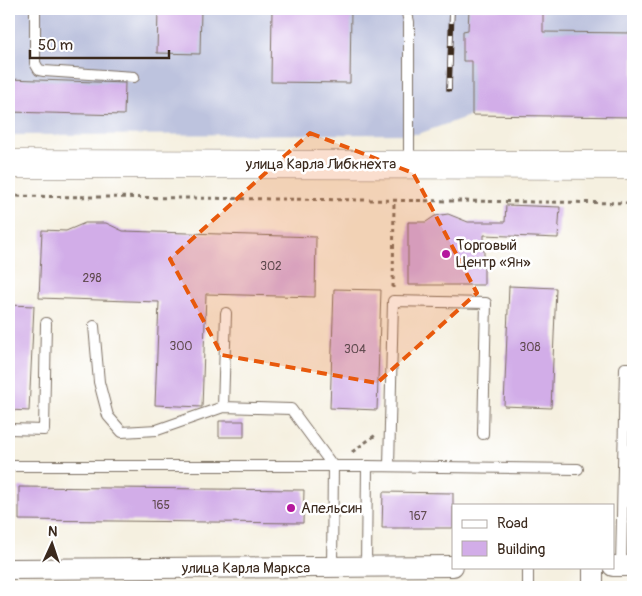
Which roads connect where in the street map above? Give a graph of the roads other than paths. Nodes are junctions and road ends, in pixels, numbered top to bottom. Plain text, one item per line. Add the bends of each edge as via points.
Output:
1 (36, 9) edge
2 (406, 9) edge
3 (134, 77) dead end
4 (9, 164) edge
5 (409, 164) junction
6 (633, 165) edge
7 (226, 313) dead end
8 (46, 323) dead end
9 (94, 326) dead end
10 (633, 368) edge
11 (224, 407) junction
12 (9, 429) edge
13 (483, 434) dead end
14 (9, 466) edge
15 (333, 466) junction
16 (367, 466) junction
17 (388, 466) junction
18 (578, 469) dead end
19 (452, 566) edge
20 (623, 566) edge
21 (332, 567) junction
22 (366, 567) junction
23 (528, 568) edge
24 (593, 568) edge
25 (9, 569) edge
26 (528, 587) edge
27 (593, 587) edge

1 - 3 lane via 34,64 39,70
2 - 5 lane via 409,22
4 - 5 main road, улица Карла Либкнехта
5 - 6 main road, улица Карла Либкнехта
7 - 11 lane
8 - 12 lane via 44,430
9 - 11 lane via 99,382 108,416 122,432 156,430
10 - 20 lane via 625,368
11 - 15 lane via 291,409
13 - 17 lane via 486,303 392,301
14 - 15 lane
15 - 16 lane
15 - 21 lane
16 - 17 lane
16 - 22 lane
17 - 18 lane
19 - 22 street, улица Карла Маркса
21 - 22 street, улица Карла Маркса
21 - 25 street, улица Карла Маркса
23 - 26 lane
24 - 27 street

